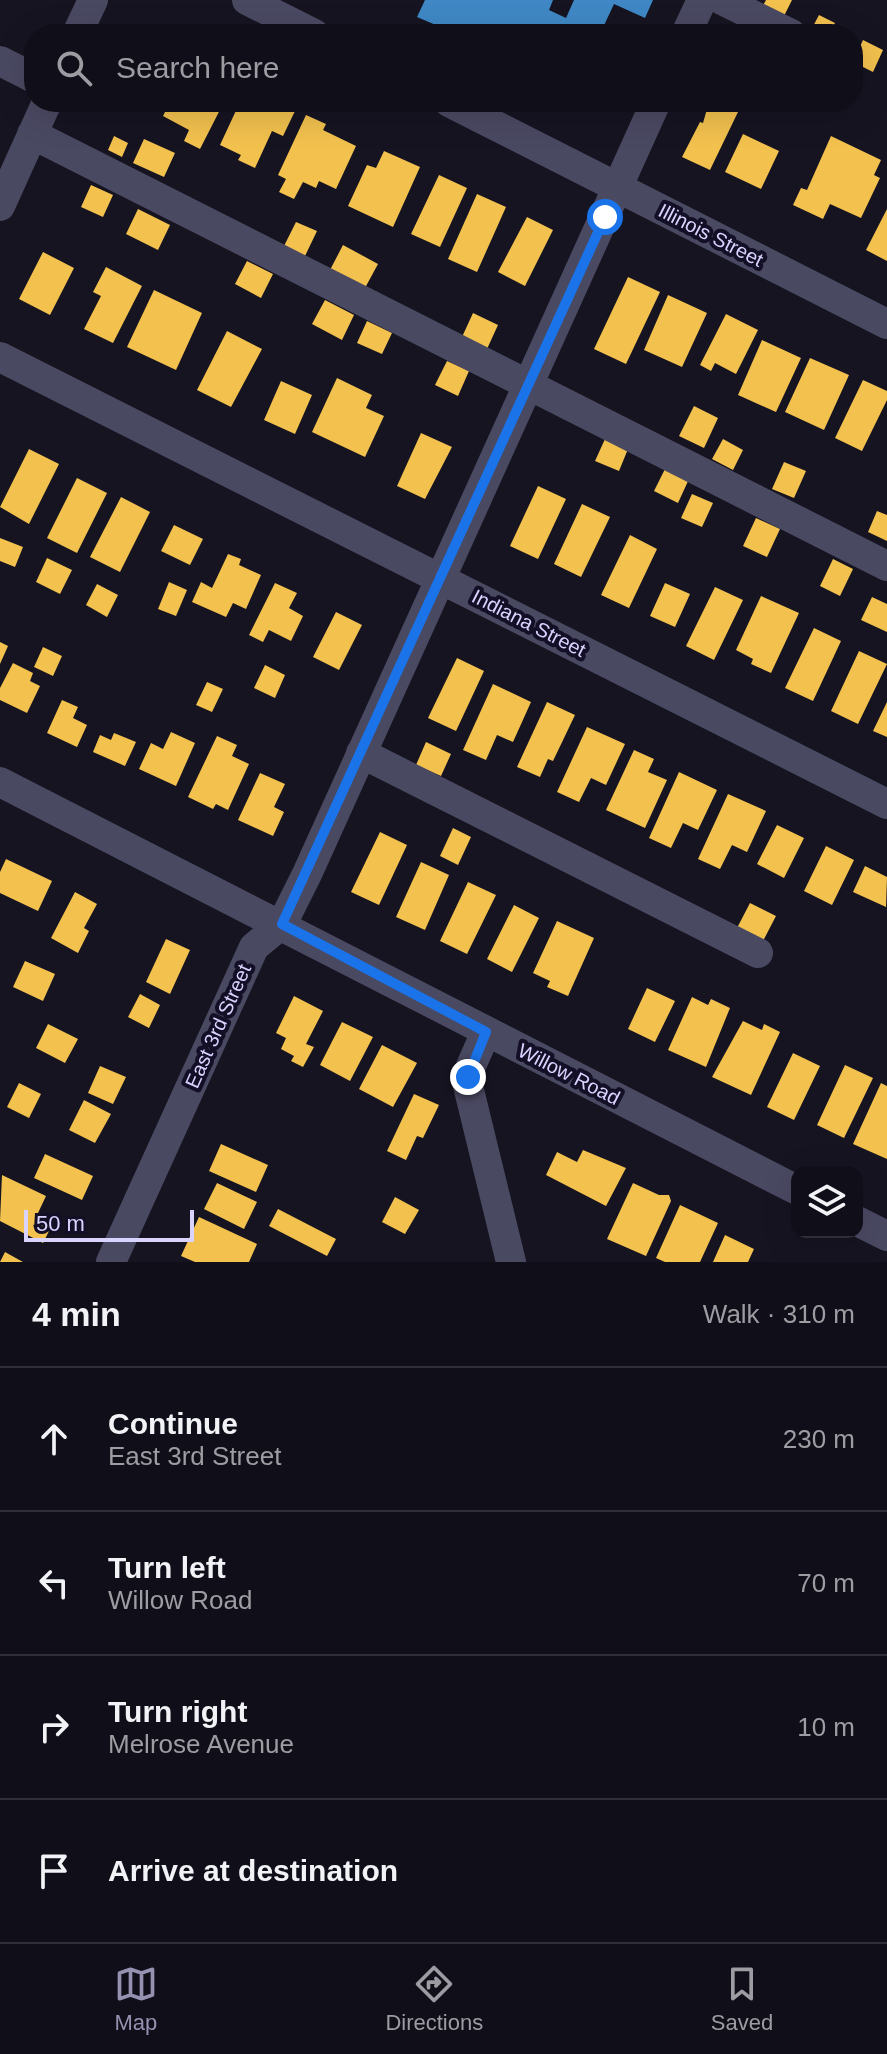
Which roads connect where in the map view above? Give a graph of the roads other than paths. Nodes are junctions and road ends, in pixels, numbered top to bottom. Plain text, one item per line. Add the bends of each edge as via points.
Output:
1 (93, 0) edge
2 (247, 0) edge
3 (702, 0) edge
4 (722, 0) edge
5 (82, 24) edge
6 (294, 24) edge
7 (691, 24) edge
8 (771, 24) edge
9 (0, 61) edge
10 (24, 73) edge
11 (42, 112) edge
12 (469, 112) edge
13 (652, 112) edge
14 (32, 134) junction
15 (618, 188) junction
16 (0, 206) edge
17 (887, 324) edge
18 (0, 357) edge
19 (529, 385) junction
20 (887, 566) edge
21 (441, 579) junction
22 (361, 753) junction
23 (0, 782) edge
24 (887, 804) edge
25 (282, 924) junction
26 (758, 953) dead end
27 (486, 1032) junction
28 (791, 1187) edge
29 (863, 1224) edge
30 (887, 1236) edge
31 (111, 1262) edge
32 (511, 1262) edge

1 - 5 street
2 - 6 street
3 - 7 street
4 - 8 street
9 - 10 street
11 - 14 street
12 - 15 street, Illinois Street
13 - 15 street, East 3rd Street
14 - 16 street
14 - 19 street
15 - 17 street, Illinois Street
15 - 19 street, East 3rd Street
18 - 21 street, Indiana Street
19 - 20 street
19 - 21 street, East 3rd Street
21 - 22 street, East 3rd Street
21 - 24 street, Indiana Street
22 - 25 street, East 3rd Street
22 - 26 street
23 - 25 street, Willow Road
25 - 27 street, Willow Road
25 - 31 street, East 3rd Street via 254,947
27 - 28 street, Willow Road
27 - 32 street via 468,1086
29 - 30 street

